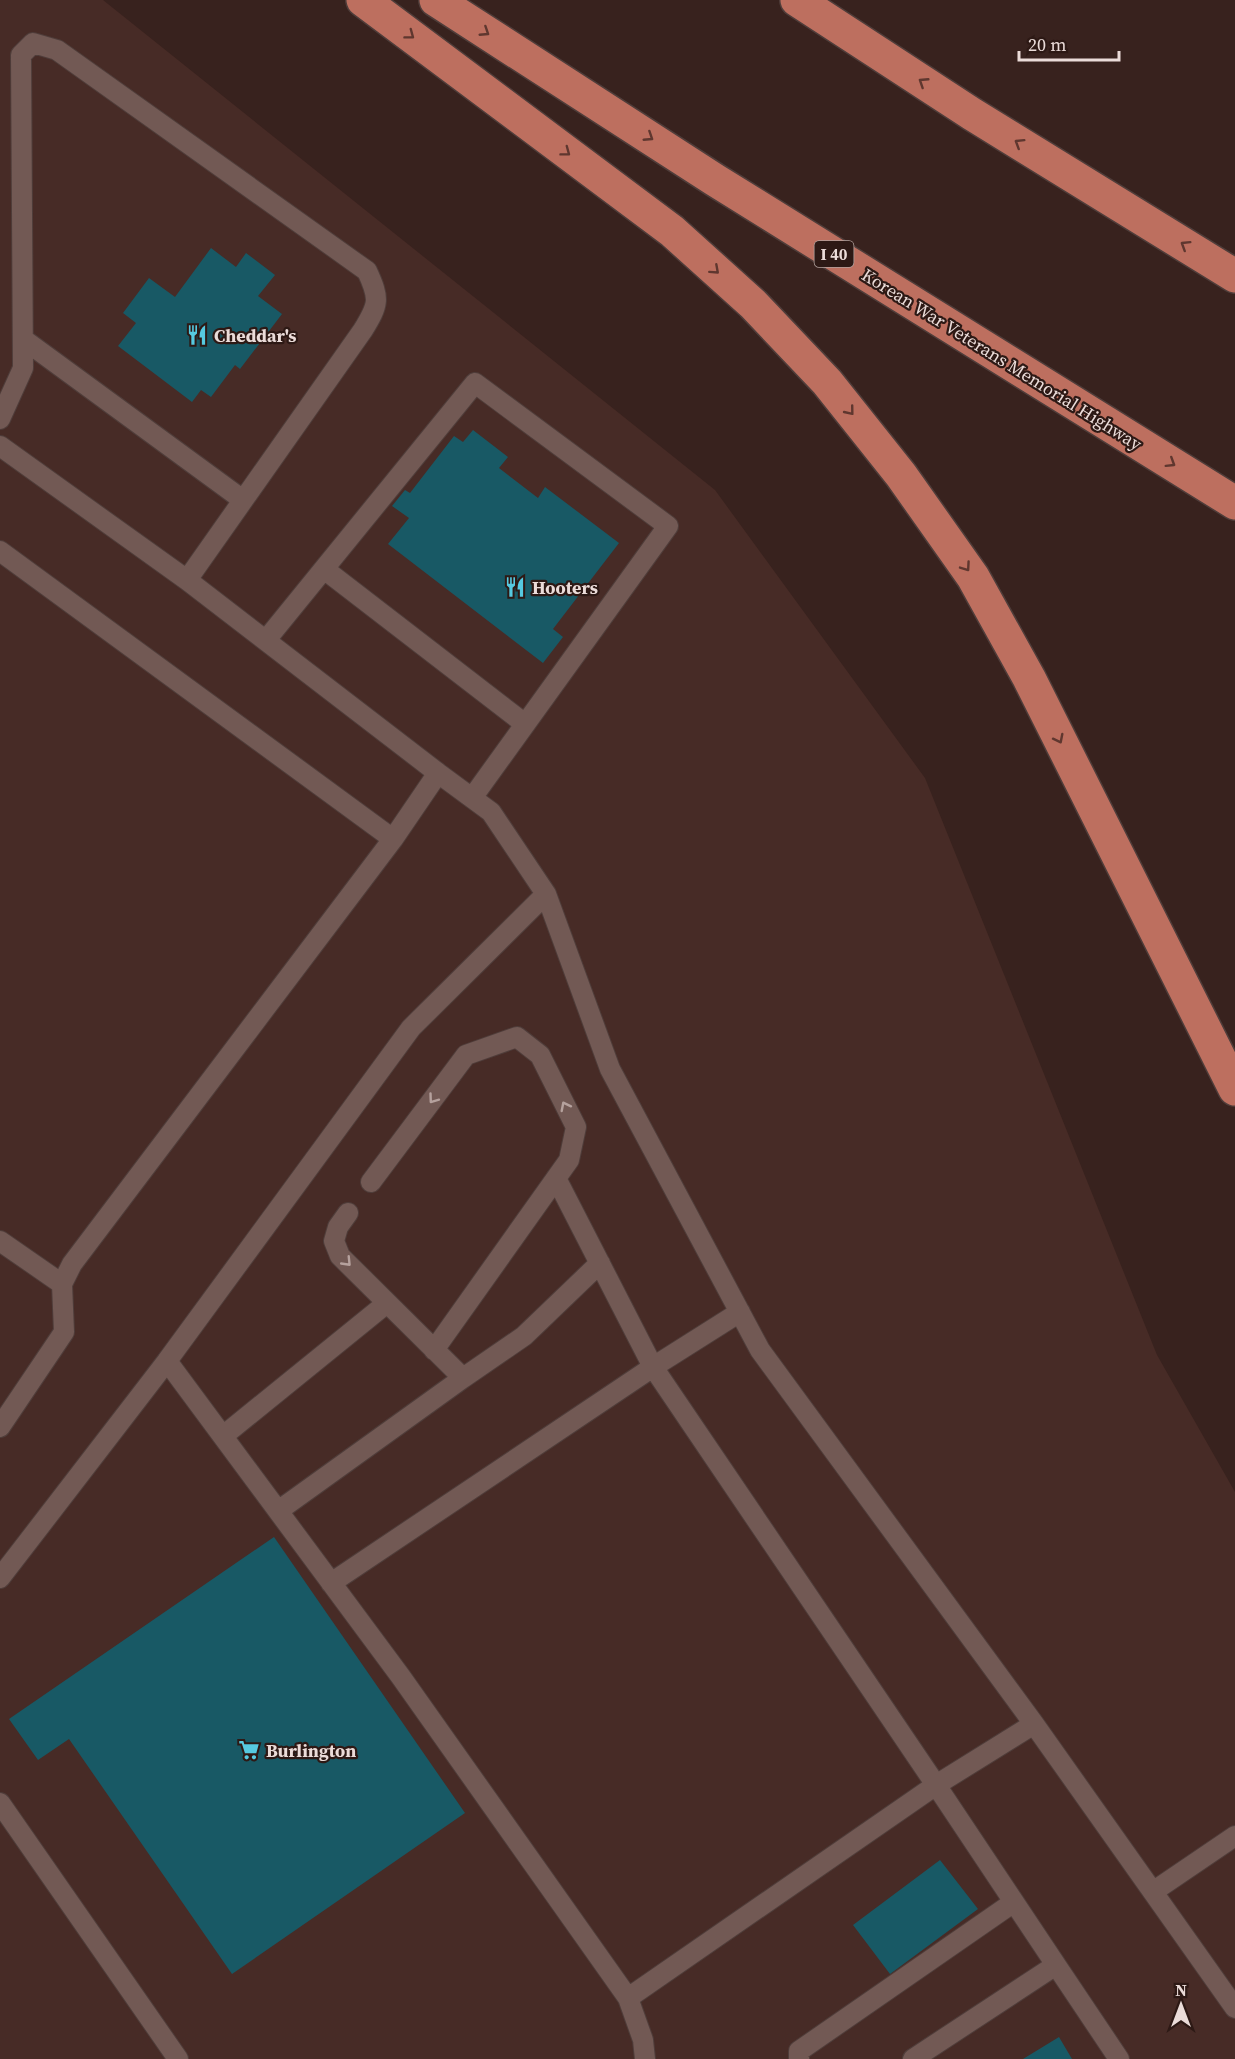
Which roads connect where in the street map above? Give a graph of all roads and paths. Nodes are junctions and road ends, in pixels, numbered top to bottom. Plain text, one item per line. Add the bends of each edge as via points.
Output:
1 (363, 0) edge
2 (436, 0) edge
3 (797, 0) edge
4 (1235, 276) edge
5 (24, 339) junction
6 (0, 419) edge
7 (0, 446) edge
8 (243, 500) junction
9 (1235, 503) edge
10 (0, 551) edge
11 (324, 569) junction
12 (187, 580) junction
13 (266, 640) junction
14 (525, 724) junction
15 (438, 773) junction
16 (472, 798) junction
17 (393, 839) junction
18 (546, 894) junction
19 (1235, 1089) edge
20 (556, 1178) junction
21 (371, 1182) dead end
22 (348, 1214) dead end
23 (0, 1241) edge
24 (600, 1263) junction
25 (62, 1284) junction
26 (387, 1304) junction
27 (740, 1312) junction
28 (434, 1350) junction
29 (167, 1361) junction
30 (653, 1367) junction
31 (463, 1378) junction
32 (0, 1427) edge
33 (223, 1436) junction
34 (278, 1510) junction
35 (0, 1578) edge
36 (331, 1583) junction
37 (1034, 1724) junction
38 (936, 1785) junction
39 (0, 1803) edge
40 (1235, 1836) edge
41 (1154, 1891) junction
42 (1014, 1902) junction
43 (1056, 1965) junction
44 (628, 1998) junction
45 (1235, 2007) edge
46 (1111, 2056) edge
47 (178, 2059) edge
48 (645, 2059) edge
49 (799, 2059) edge
50 (912, 2059) edge

1 -> 19 highway via 672,231 753,304 827,382 901,475 973,577 1029,678
2 -> 9 highway, Korean War Veterans Memorial Highway / I 40 via 725,186
4 -> 3 highway via 972,114
5 - 6 lane via 23,369
5 - 8 lane
5 - 8 lane via 21,55 33,43 57,50 367,271 375,290 375,309
7 - 12 lane
8 - 12 lane
10 - 17 lane
11 - 13 lane
11 - 14 lane
11 - 14 lane via 475,383 668,526
12 - 13 lane
13 - 15 lane
14 - 16 lane
15 - 16 lane
15 - 17 lane
16 - 18 lane via 491,812
17 - 25 lane via 72,1264
18 - 27 lane via 610,1069
18 - 29 lane via 411,1028
20 -> 21 lane via 569,1160 576,1127 540,1055 517,1038 466,1055
20 - 24 lane
20 - 28 lane
22 -> 26 lane via 334,1241 340,1256
23 - 25 lane
24 - 30 lane
24 - 31 lane via 524,1336
25 - 32 lane via 64,1332
26 - 28 lane
26 - 33 lane
27 - 30 lane
27 - 37 lane via 760,1350
28 - 31 lane
29 - 33 lane
29 - 35 lane
30 - 36 lane
30 - 38 lane
31 - 34 lane
33 - 34 lane
34 - 36 lane
36 - 44 lane
37 - 38 lane
37 - 41 lane
38 - 42 lane
38 - 44 lane
39 - 47 lane
40 - 41 lane
41 - 45 lane
42 - 43 lane
42 - 49 lane via 799,2051
43 - 46 lane
43 - 50 lane
44 - 48 lane via 643,2040

